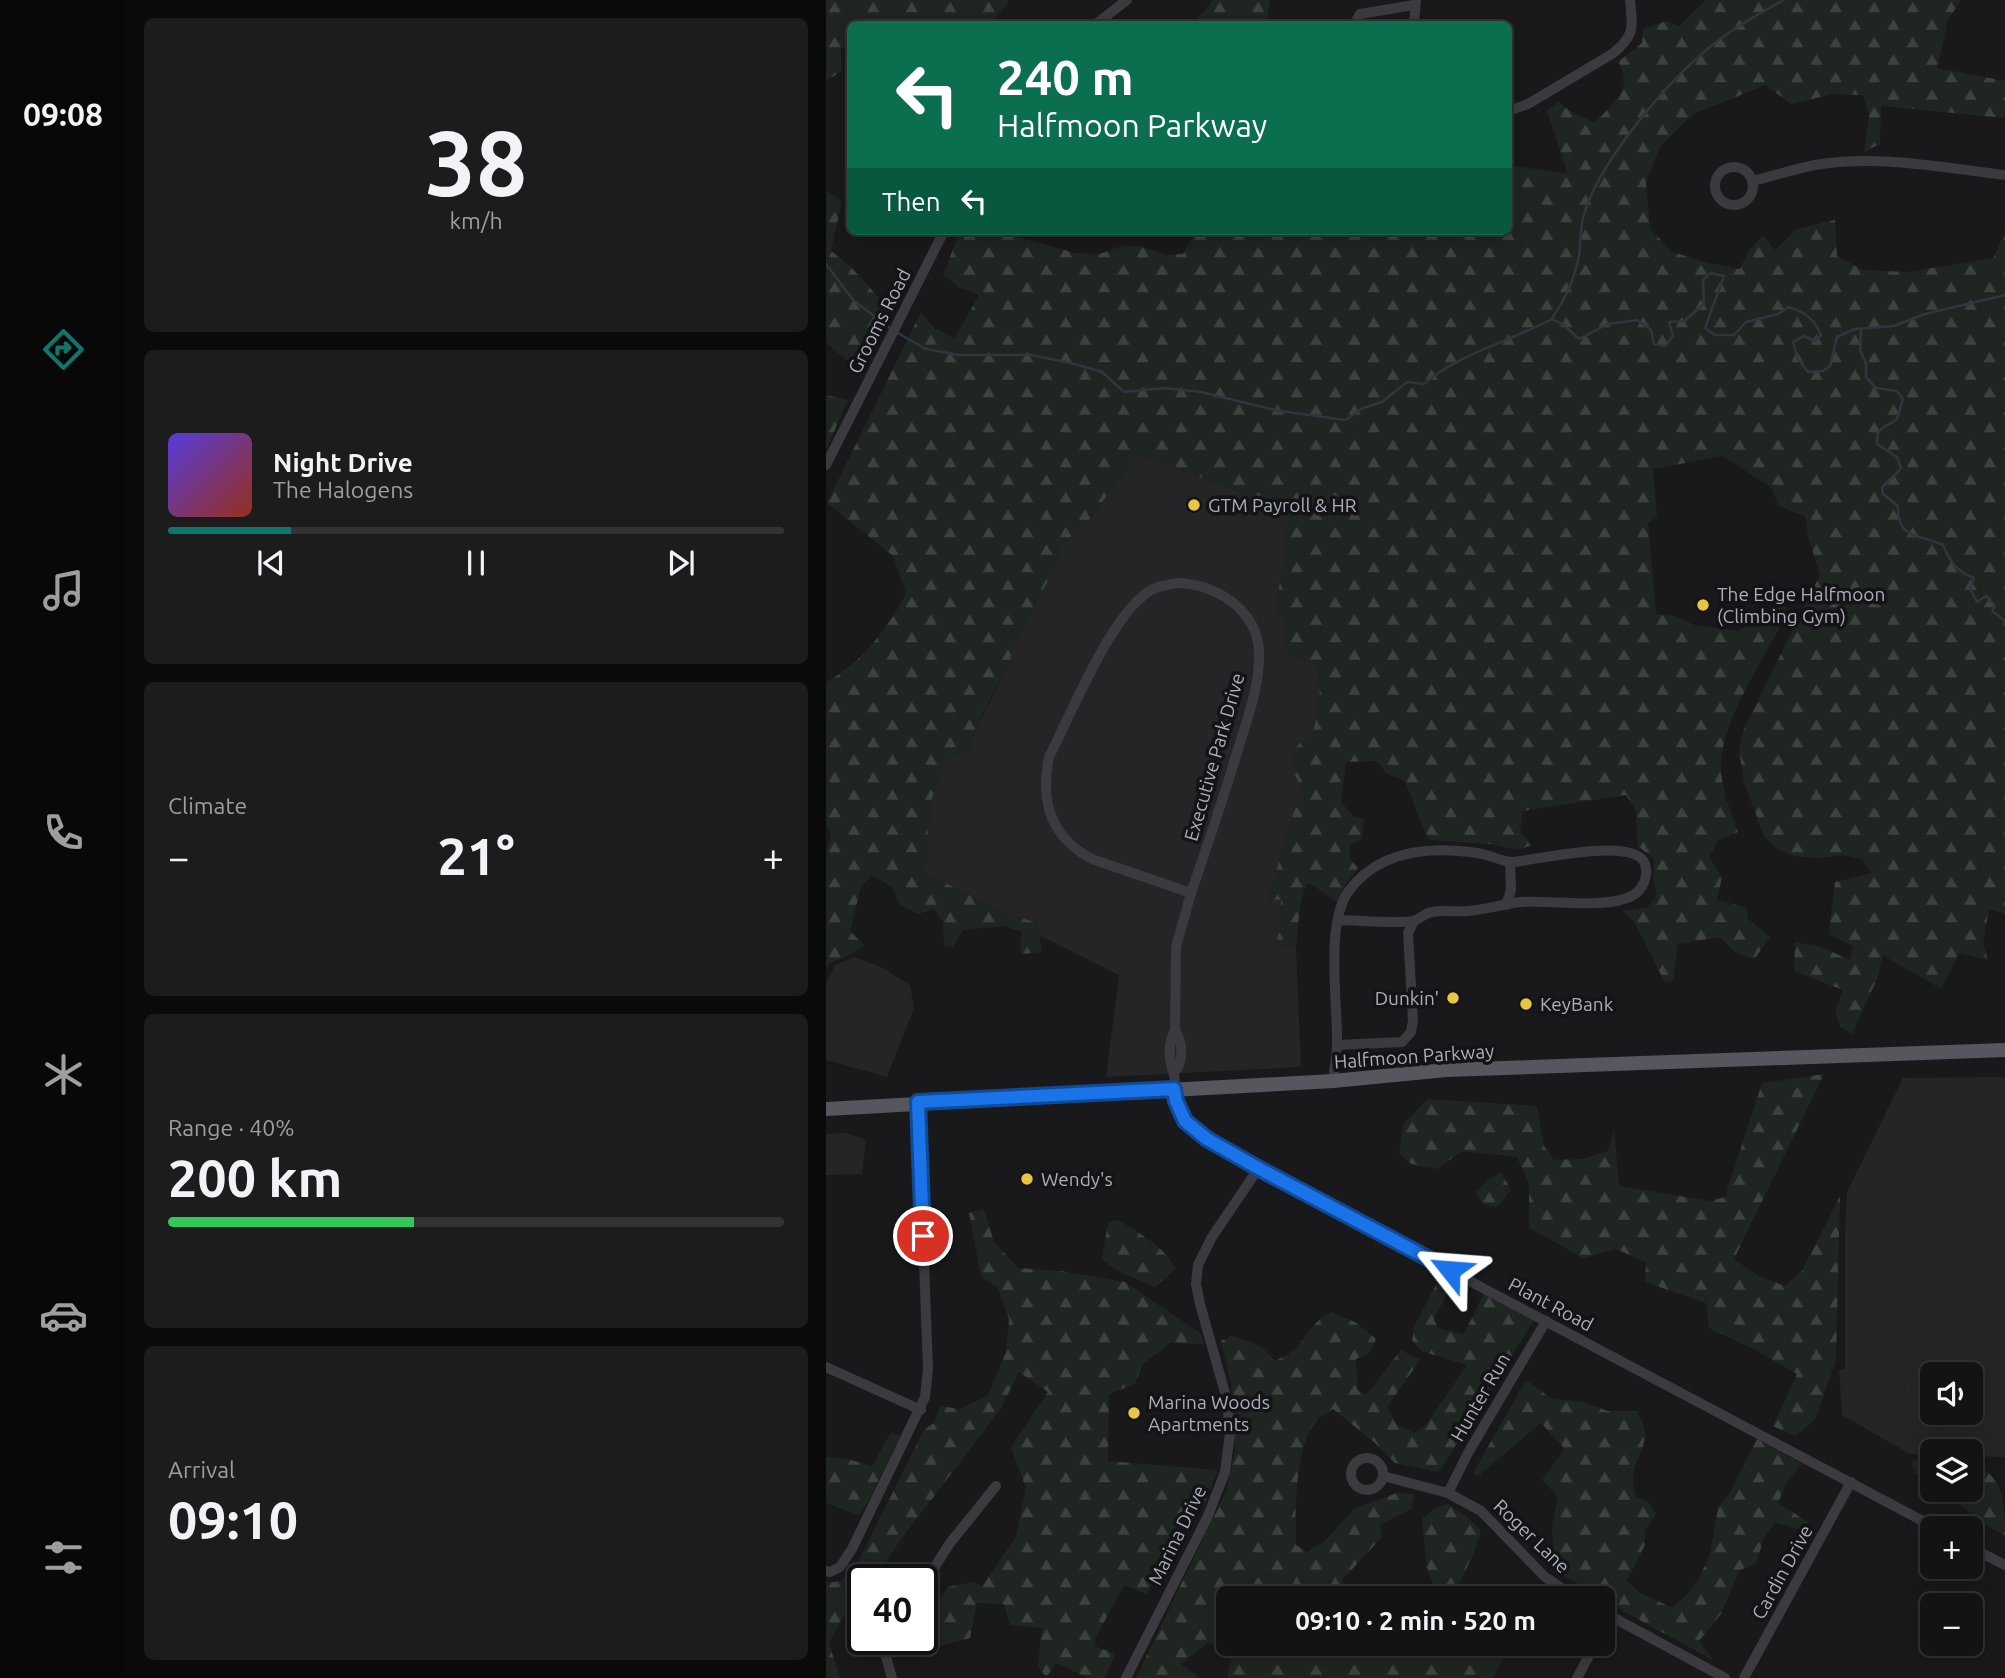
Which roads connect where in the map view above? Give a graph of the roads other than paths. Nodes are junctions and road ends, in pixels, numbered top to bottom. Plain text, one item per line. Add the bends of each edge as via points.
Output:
1 (1127, 0) edge
2 (1630, 0) edge
3 (1415, 3) edge
4 (1100, 21) edge
5 (1356, 21) edge
6 (1414, 21) edge
7 (1512, 110) edge
8 (2005, 175) edge
9 (1752, 181) dead end
10 (942, 235) edge
11 (826, 465) edge
12 (1510, 862) junction
13 (1191, 893) junction
14 (1506, 905) junction
15 (1339, 920) junction
16 (1414, 921) junction
17 (1337, 1045) junction
18 (2005, 1050) edge
19 (1333, 1081) junction
20 (1174, 1089) junction
21 (918, 1102) junction
22 (826, 1109) edge
23 (1258, 1168) junction
24 (1546, 1321) junction
25 (826, 1367) edge
26 (921, 1410) junction
27 (1383, 1476) dead end
28 (1851, 1482) junction
29 (996, 1486) dead end
30 (1448, 1493) junction
31 (1920, 1519) edge
32 (1983, 1554) edge
33 (937, 1564) edge
34 (2005, 1565) edge
35 (826, 1571) edge
36 (1559, 1586) edge
37 (1615, 1618) edge
38 (886, 1655) edge
39 (1589, 1656) edge
40 (892, 1678) edge
41 (1126, 1678) edge
42 (1577, 1678) edge
43 (1725, 1678) edge
44 (1744, 1678) edge

1 - 4 street
2 - 7 street via 1632,33 1624,44
3 - 5 street via 1360,14
3 - 6 street
8 - 9 street via 1854,162 1817,165
10 - 11 street, Grooms Road
12 - 14 street via 1511,890
12 - 14 street via 1621,851 1643,861 1645,882 1628,898
12 - 15 street via 1450,850 1397,856 1378,864 1358,881 1343,901
13 - 13 street, Executive Park Drive via 1250,709 1259,651 1251,624 1236,605 1205,586 1179,583 1145,593 1122,619 1049,757 1046,796 1054,823 1080,852
13 - 20 street, Executive Park Drive via 1177,947 1170,1063
14 - 16 street via 1432,912
15 - 16 street
15 - 17 street via 1335,949
16 - 17 street via 1408,933 1411,1032 1402,1042
17 - 19 street
18 - 19 main road, Halfmoon Parkway via 1446,1070
19 - 20 main road, Halfmoon Parkway
20 - 21 main road, Halfmoon Parkway
20 - 23 street, Plant Road via 1181,1114 1192,1128
21 - 22 main road, Halfmoon Parkway
21 - 26 street via 928,1369
23 - 24 street, Plant Road
23 - 41 street, Marina Drive via 1212,1237 1198,1265 1196,1283 1227,1401 1230,1433 1225,1472 1212,1508
24 - 28 street, Plant Road
24 - 30 street, Hunter Run
25 - 26 street
26 - 35 street via 852,1549 840,1567
27 - 30 street, Roger Lane
28 - 31 street, Plant Road
28 - 44 street, Cardin Drive
29 - 33 street
30 - 36 street, Roger Lane via 1482,1511
32 - 34 street
37 - 43 street
38 - 40 street
39 - 42 street

